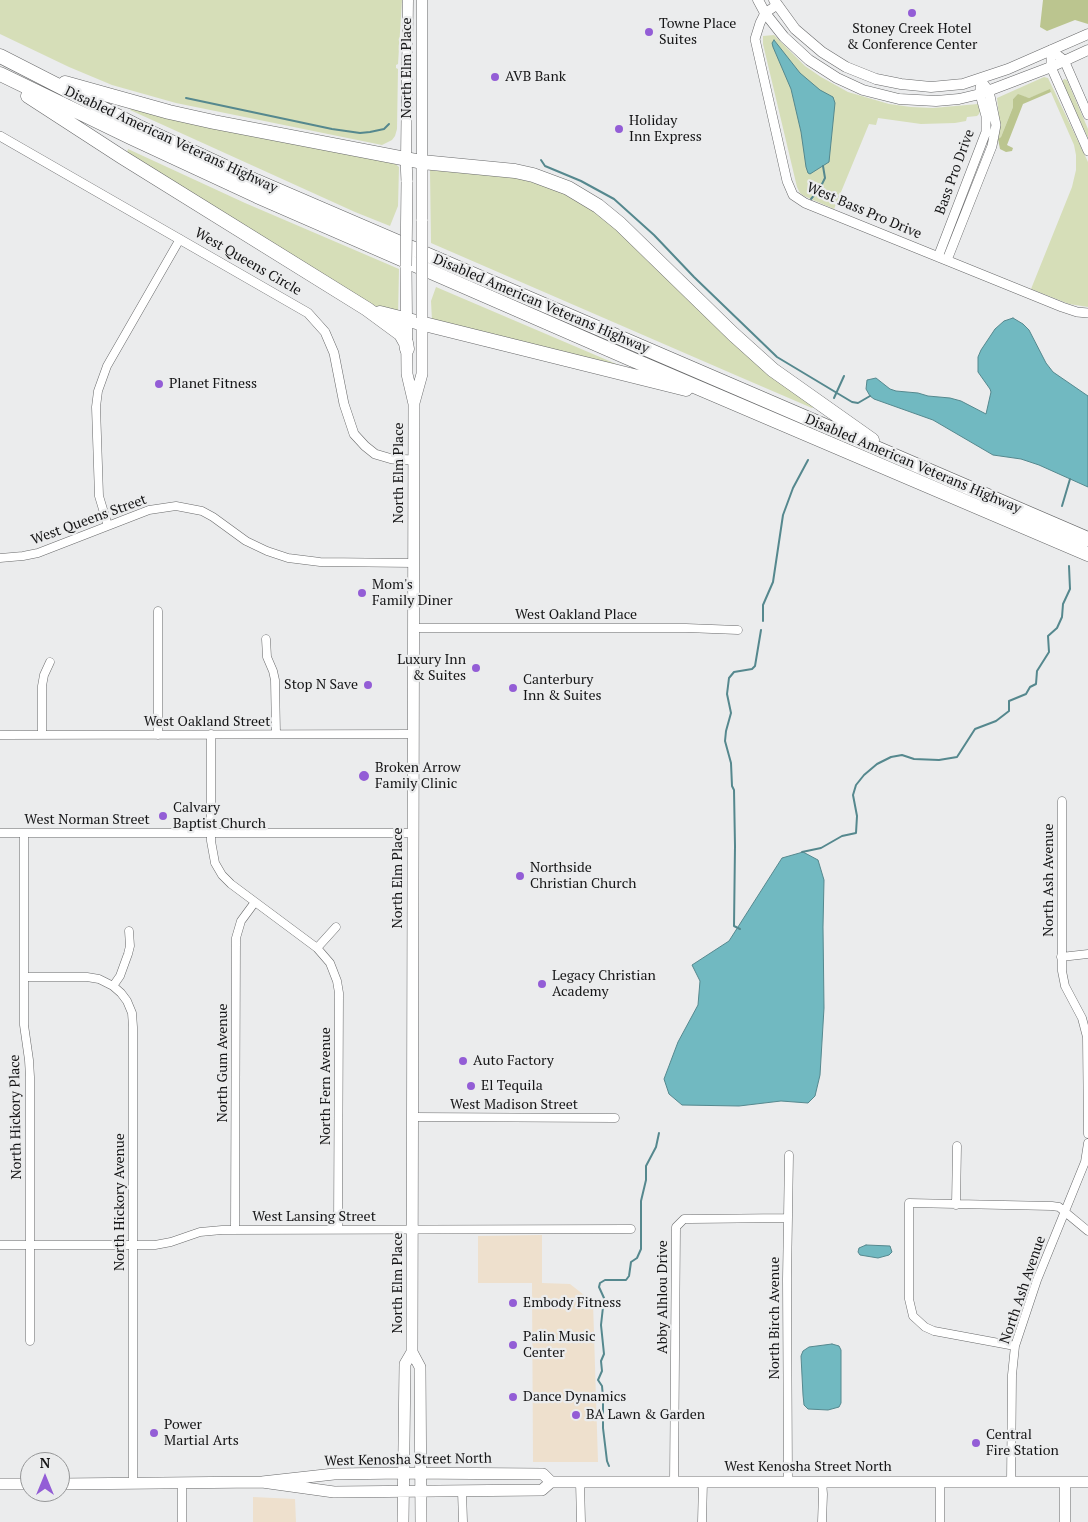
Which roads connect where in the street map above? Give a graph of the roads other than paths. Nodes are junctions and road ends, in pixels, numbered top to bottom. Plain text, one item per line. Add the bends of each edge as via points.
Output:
1 (408, 0) edge
2 (422, 0) edge
3 (758, 0) edge
4 (776, 2) edge
5 (765, 13) junction
6 (1088, 34) edge
7 (1051, 50) junction
8 (1088, 50) edge
9 (0, 56) edge
10 (1064, 60) junction
11 (1051, 67) junction
12 (31, 73) junction
13 (0, 74) edge
14 (0, 78) edge
15 (980, 79) junction
16 (985, 93) junction
17 (1088, 116) edge
18 (0, 136) edge
19 (1088, 151) edge
20 (406, 159) junction
21 (422, 162) junction
22 (180, 239) junction
23 (943, 258) junction
24 (367, 309) junction
25 (1088, 313) edge
26 (406, 316) junction
27 (422, 321) junction
28 (407, 350) junction
29 (723, 398) junction
30 (414, 404) junction
31 (897, 457) junction
32 (414, 460) junction
33 (108, 526) junction
34 (1088, 539) edge
35 (1088, 554) edge
36 (0, 558) edge
37 (414, 563) junction
38 (158, 611) dead end
39 (414, 628) junction
40 (738, 630) dead end
41 (266, 639) dead end
42 (50, 662) dead end
43 (211, 734) junction
44 (276, 734) junction
45 (414, 734) junction
46 (0, 735) edge
47 (42, 735) junction
48 (158, 735) junction
49 (1062, 801) dead end
50 (211, 832) junction
51 (413, 832) junction
52 (0, 833) edge
53 (24, 833) junction
54 (254, 902) junction
55 (336, 927) dead end
56 (129, 931) dead end
57 (317, 948) junction
58 (1088, 954) edge
59 (1062, 957) junction
60 (24, 977) junction
61 (113, 986) junction
62 (1088, 1099) edge
63 (413, 1117) junction
64 (615, 1118) dead end
65 (1088, 1134) edge
66 (1088, 1143) edge
67 (957, 1146) dead end
68 (789, 1154) dead end
69 (956, 1205) junction
70 (1065, 1212) junction
71 (788, 1218) junction
72 (338, 1229) junction
73 (413, 1229) junction
74 (631, 1229) dead end
75 (235, 1230) junction
76 (1088, 1231) edge
77 (30, 1245) junction
78 (132, 1245) junction
79 (0, 1246) edge
80 (30, 1341) dead end
81 (1015, 1346) junction
82 (412, 1352) junction
83 (403, 1473) junction
84 (421, 1473) junction
85 (788, 1481) junction
86 (262, 1482) junction
87 (551, 1482) junction
88 (580, 1482) junction
89 (674, 1482) junction
90 (703, 1482) junction
91 (822, 1482) junction
92 (940, 1482) junction
93 (1011, 1482) junction
94 (1065, 1482) junction
95 (1088, 1482) edge
96 (182, 1483) junction
97 (0, 1484) edge
98 (20, 1484) edge
99 (70, 1484) edge
100 (133, 1484) junction
101 (403, 1491) junction
102 (421, 1491) junction
103 (462, 1491) junction
104 (182, 1522) edge
105 (403, 1522) edge
106 (420, 1522) edge
107 (462, 1522) edge
108 (581, 1522) edge
109 (702, 1522) edge
110 (822, 1522) edge
111 (940, 1522) edge
112 (1065, 1522) edge

1 - 20 main road, North Elm Place
2 - 21 main road, North Elm Place
3 - 5 main road
4 - 5 street
4 - 15 main road via 795,28 822,52 846,67 876,79 931,87
5 - 16 main road via 784,37 809,60 864,90 899,99 936,101
5 - 23 street, West Bass Pro Drive via 755,39 787,181 793,195 805,203
6 - 7 main road
7 - 10 street
7 - 11 street
7 - 15 main road
8 - 10 main road
9 - 12 highway, Disabled American Veterans Highway
10 - 11 main road
10 - 17 street
11 - 16 main road
11 - 19 street
12 - 20 highway via 169,112
12 - 31 highway, Disabled American Veterans Highway via 256,181
13 - 29 highway, Disabled American Veterans Highway via 257,196
14 - 24 highway
15 - 16 street, Bass Pro Drive
16 - 23 street, Bass Pro Drive via 986,132
18 - 22 street, West Queens Circle
20 - 21 highway
20 - 26 main road, North Elm Place, bridge
21 - 27 main road, North Elm Place, bridge
21 - 31 highway via 495,168 533,175 584,197 620,224 773,370
22 - 32 street, West Queens Circle via 308,313 324,332 334,353 344,404 354,434 375,454
22 - 33 street via 107,366 98,391 98,488
23 - 25 street, West Bass Pro Drive via 1062,307
24 - 26 highway
24 - 28 highway via 401,334
26 - 27 highway
26 - 28 main road, North Elm Place
27 - 29 highway
27 - 30 main road, North Elm Place via 422,374
28 - 30 main road, North Elm Place via 407,374
29 - 35 highway, Disabled American Veterans Highway
30 - 32 main road, North Elm Place
31 - 34 highway, Disabled American Veterans Highway
32 - 37 main road, North Elm Place
33 - 36 street, West Queens Street via 38,553
33 - 37 street, West Queens Street via 158,508 186,507 213,517 258,547 288,558 320,562
37 - 39 main road, North Elm Place
38 - 48 street
39 - 40 street, West Oakland Place
39 - 45 main road, North Elm Place
41 - 44 street via 267,657 275,680
42 - 47 street via 43,680
43 - 44 street, West Oakland Street
43 - 48 street, West Oakland Street
43 - 50 street, North Fern Avenue
44 - 45 street, West Oakland Street
45 - 51 main road, North Elm Place
46 - 47 street, West Oakland Street
47 - 48 street, West Oakland Street
49 - 59 street, North Ash Avenue
50 - 51 street, West Norman Street
50 - 53 street, West Norman Street
50 - 54 street, North Fern Avenue via 212,855 219,870
51 - 63 main road, North Elm Place
52 - 53 street, West Norman Street
53 - 60 street, North Hickory Place
54 - 57 street, North Fern Avenue
54 - 75 street, North Gum Avenue via 241,921 236,938
55 - 57 street
56 - 61 street via 128,954
57 - 72 street, North Fern Avenue via 332,968 338,993
58 - 59 street
59 - 62 street, North Ash Avenue via 1065,986 1082,1018 1087,1037
60 - 61 street via 90,977
60 - 77 street, North Hickory Place via 24,1031 30,1066
61 - 78 street, North Hickory Avenue via 121,992 132,1013
62 - 65 street, North Ash Avenue
63 - 64 street, West Madison Street
63 - 73 main road, North Elm Place
66 - 70 street, North Ash Avenue via 1085,1162
67 - 69 street
68 - 71 street, North Birch Avenue
69 - 70 street via 1052,1206
69 - 81 street via 910,1203 909,1304 913,1316 934,1331
70 - 76 street
70 - 81 street, North Ash Avenue via 1025,1311
71 - 85 street, North Birch Avenue
71 - 89 street, Abby Alhlou Drive via 684,1219 676,1227
72 - 73 street, West Lansing Street
72 - 75 street, West Lansing Street
73 - 74 street, West Lansing Street
73 - 82 main road, North Elm Place
75 - 78 street, West Lansing Street via 208,1231 163,1244
77 - 78 street, West Lansing Street
77 - 79 street, West Lansing Street
77 - 80 street, North Hickory Place
78 - 100 street, North Hickory Avenue
81 - 93 street, North Ash Avenue
82 - 83 main road, North Elm Place via 405,1364
82 - 84 main road, North Elm Place via 420,1367
83 - 84 main road, West Kenosha Street North
83 - 86 main road, West Kenosha Street North via 334,1474
83 - 101 main road, North Elm Place
84 - 87 main road, West Kenosha Street North via 543,1474
84 - 102 main road, North Elm Place
85 - 90 main road, West Kenosha Street North
85 - 91 main road, West Kenosha Street North
86 - 96 main road, West Kenosha Street North
86 - 101 main road, West Kenosha Street North via 334,1492
87 - 88 main road, West Kenosha Street North
87 - 103 main road, West Kenosha Street North via 542,1490
88 - 89 main road, West Kenosha Street North
88 - 108 street
89 - 90 main road, West Kenosha Street North
90 - 109 street
91 - 92 main road, West Kenosha Street North
91 - 110 street
92 - 93 main road, West Kenosha Street North
92 - 111 street
93 - 94 main road, West Kenosha Street North
94 - 95 main road, West Kenosha Street North
94 - 112 main road
96 - 100 main road, West Kenosha Street North
96 - 104 street
97 - 98 main road
99 - 100 main road, West Kenosha Street North
101 - 102 main road, West Kenosha Street North
101 - 105 main road, North Elm Place
102 - 103 main road, West Kenosha Street North
102 - 106 main road, North Elm Place
103 - 107 street

